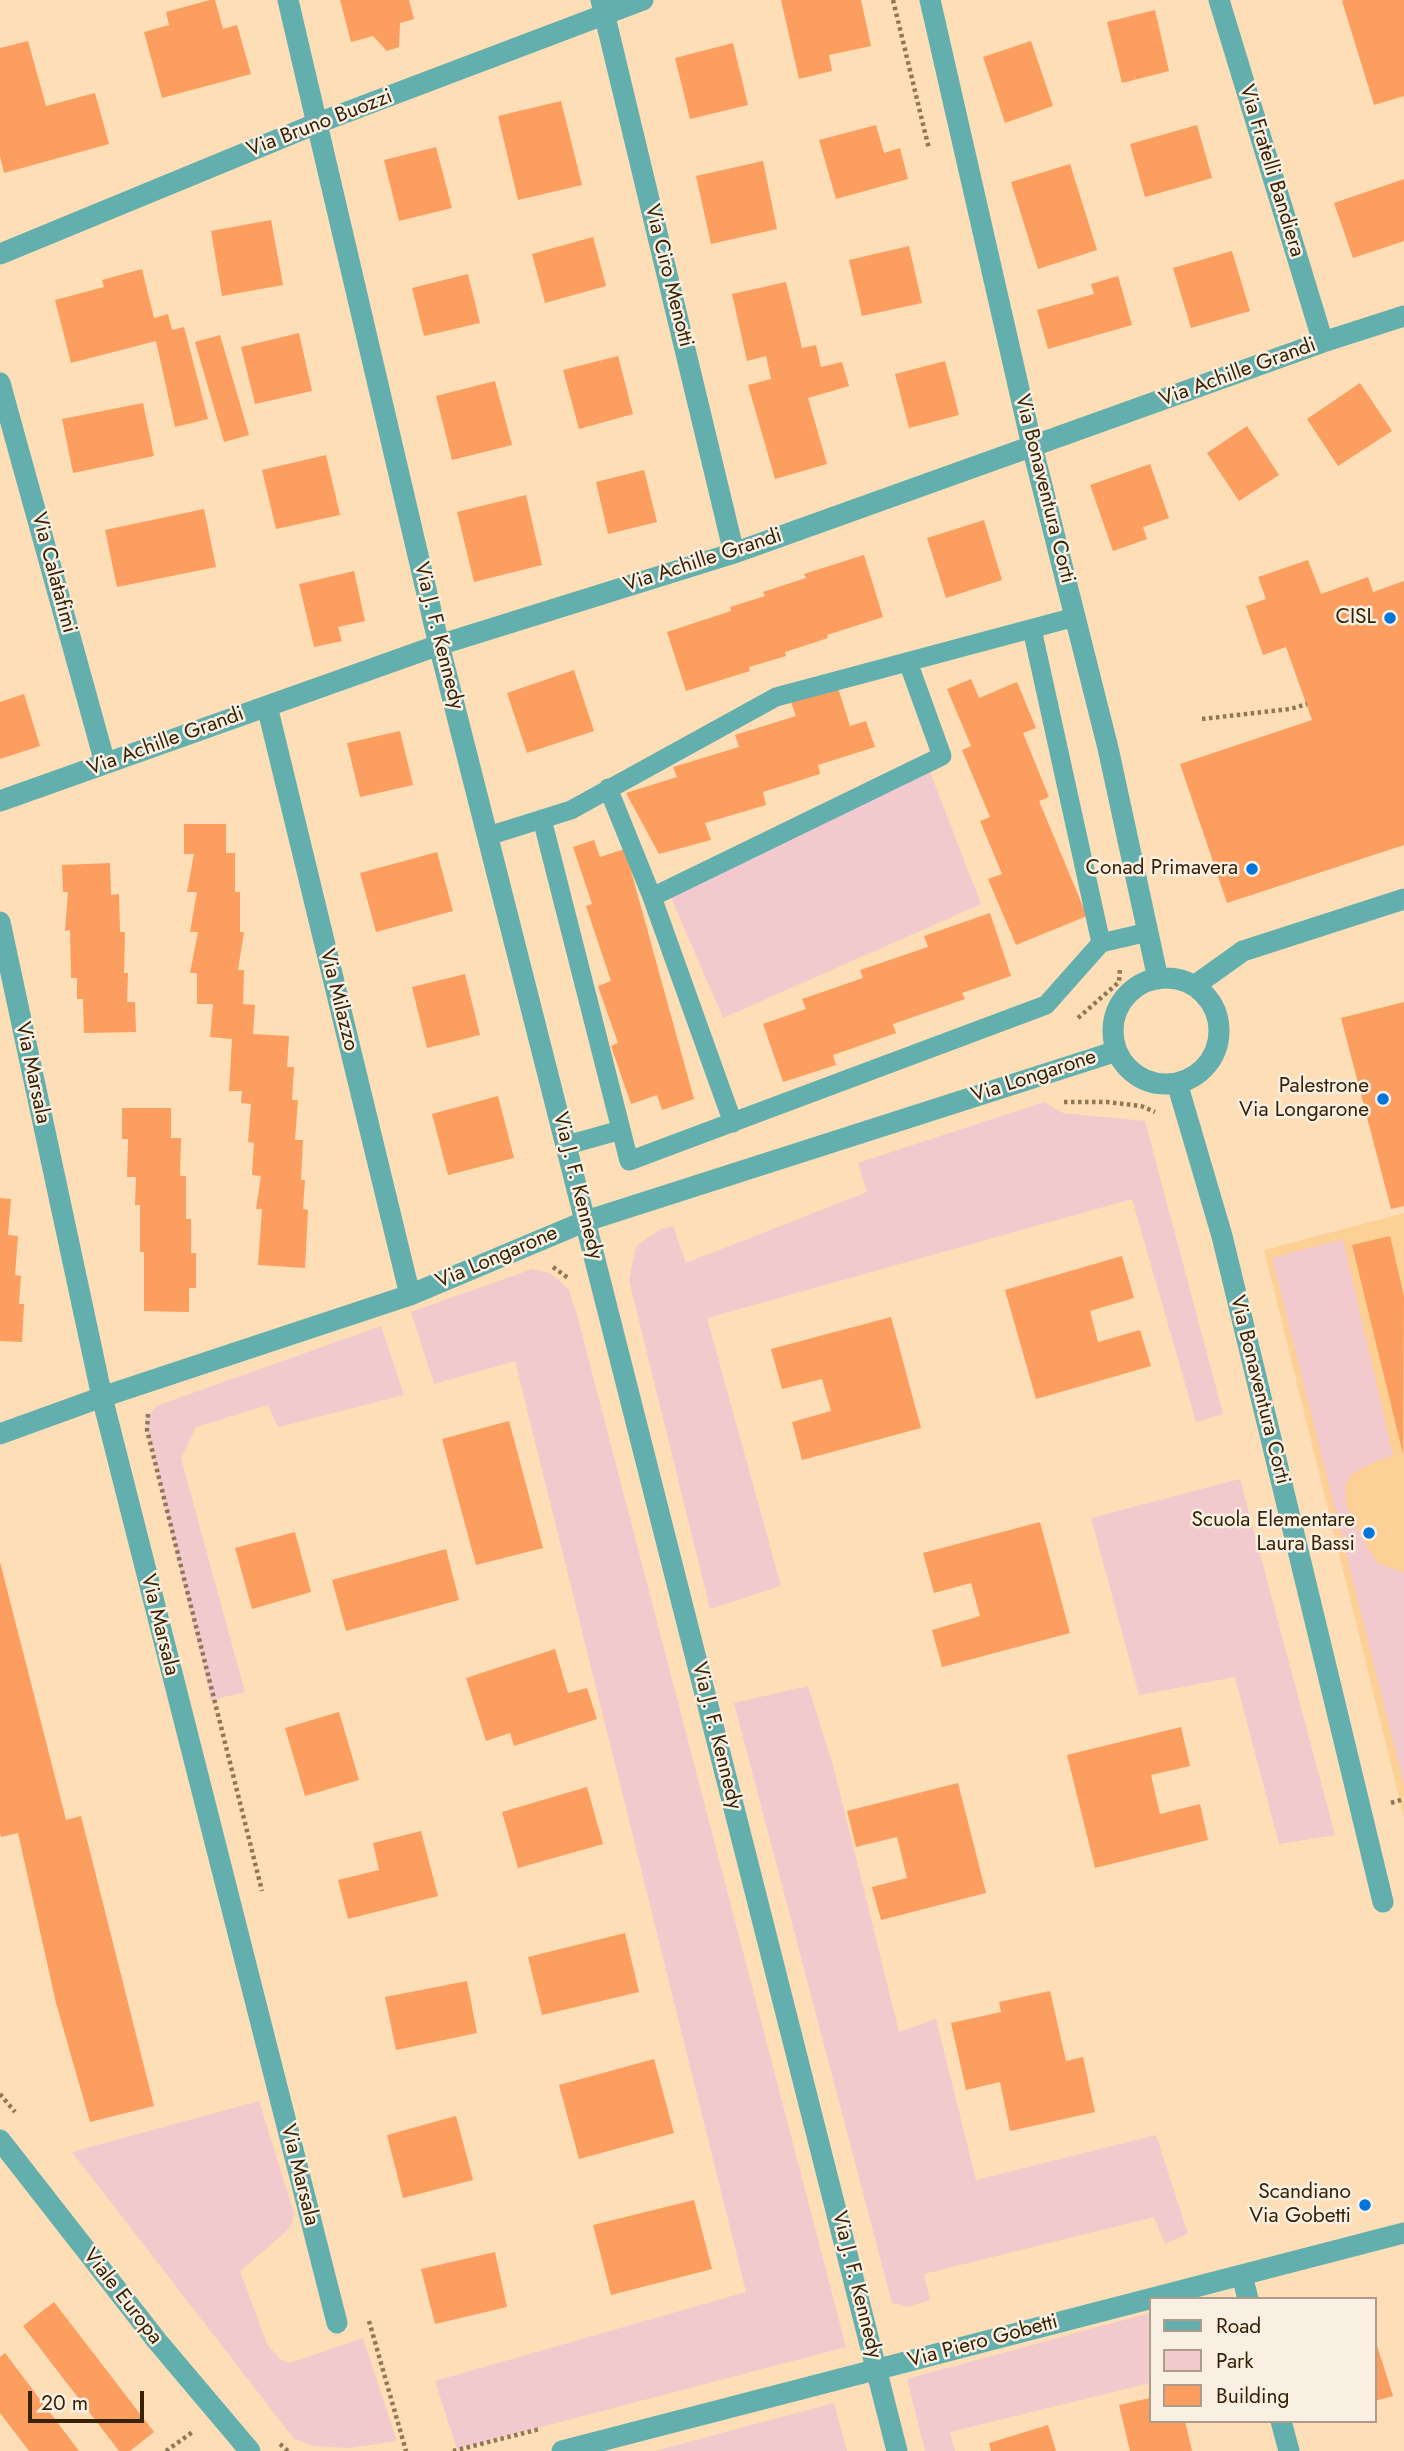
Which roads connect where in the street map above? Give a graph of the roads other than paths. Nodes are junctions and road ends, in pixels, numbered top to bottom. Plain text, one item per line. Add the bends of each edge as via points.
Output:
1 (288, 0) edge
2 (643, 0) edge
3 (930, 0) edge
4 (1219, 0) edge
5 (603, 8) edge
6 (318, 123) junction
7 (0, 254) edge
8 (1404, 316) edge
9 (1323, 342) junction
10 (0, 383) edge
11 (1032, 446) junction
12 (734, 553) junction
13 (1075, 617) junction
14 (1032, 629) junction
15 (439, 645) junction
16 (908, 662) junction
17 (267, 706) junction
18 (105, 763) junction
19 (608, 788) junction
20 (0, 801) edge
21 (542, 819) junction
22 (488, 836) junction
23 (652, 897) junction
24 (1404, 899) edge
25 (0, 922) edge
26 (1148, 932) junction
27 (1101, 943) junction
28 (1158, 979) junction
29 (1194, 986) junction
30 (1117, 1051) junction
31 (1177, 1083) junction
32 (733, 1123) junction
33 (621, 1130) junction
34 (567, 1145) junction
35 (586, 1221) junction
36 (410, 1294) junction
37 (102, 1397) junction
38 (0, 1434) edge
39 (1383, 1902) dead end
40 (0, 2140) edge
41 (1404, 2233) edge
42 (1242, 2275) junction
43 (1157, 2297) edge
44 (1248, 2297) edge
45 (1148, 2299) edge
46 (337, 2323) dead end
47 (877, 2369) junction
48 (1282, 2423) edge
49 (250, 2451) edge
50 (562, 2451) edge
51 (897, 2451) edge
52 (1289, 2451) edge

1 - 6 street, Via J. F. Kennedy
2 - 5 street, Via Bruno Buozzi
3 - 11 street, Via Bonaventura Corti
4 - 9 street, Via Fratelli Bandiera
5 - 6 street, Via Bruno Buozzi
5 - 12 street, Via Ciro Menotti
6 - 7 street, Via Bruno Buozzi
6 - 15 street, Via J. F. Kennedy
8 - 9 street, Via Achille Grandi
9 - 11 street, Via Achille Grandi
10 - 18 street, Via Calatafimi
11 - 12 street, Via Achille Grandi
11 - 13 street, Via Bonaventura Corti
12 - 15 street, Via Achille Grandi
13 - 14 lane
13 - 26 street, Via Bonaventura Corti
14 - 16 lane
14 - 27 lane
15 - 17 street, Via Achille Grandi
15 - 22 street, Via J. F. Kennedy
16 - 19 lane via 776,697
16 - 23 lane via 942,757
17 - 18 street, Via Achille Grandi
17 - 36 street, Via Milazzo
18 - 20 street, Via Achille Grandi
19 - 21 lane via 571,810
19 - 23 lane
21 - 22 lane
21 - 33 lane
22 - 34 street, Via J. F. Kennedy
23 - 32 lane
24 - 29 street via 1243,951
25 - 37 street, Via Marsala
26 - 27 lane
26 - 28 street, Via Bonaventura Corti
27 - 32 lane via 1046,1005
28 - 29 street
28 - 30 street via 1140,985 1122,1001 1113,1029
29 - 31 street via 1215,1010 1217,1048 1204,1069
30 - 31 street via 1133,1072 1151,1083
30 - 35 street, Via Longarone
31 - 39 street, Via Bonaventura Corti via 1222,1236
32 - 33 lane via 629,1161
33 - 34 lane
34 - 35 street, Via J. F. Kennedy
35 - 36 street, Via Longarone
35 - 47 street, Via J. F. Kennedy
36 - 37 street, Via Longarone
37 - 38 street, Via Longarone
37 - 46 street, Via Marsala
40 - 49 street, Viale Europa via 157,2341
41 - 42 street, Via Piero Gobetti
42 - 43 street, Via Piero Gobetti
42 - 44 street
45 - 47 street, Via Piero Gobetti
47 - 50 street, Via Piero Gobetti
47 - 51 street, Via J. F. Kennedy
48 - 52 street

